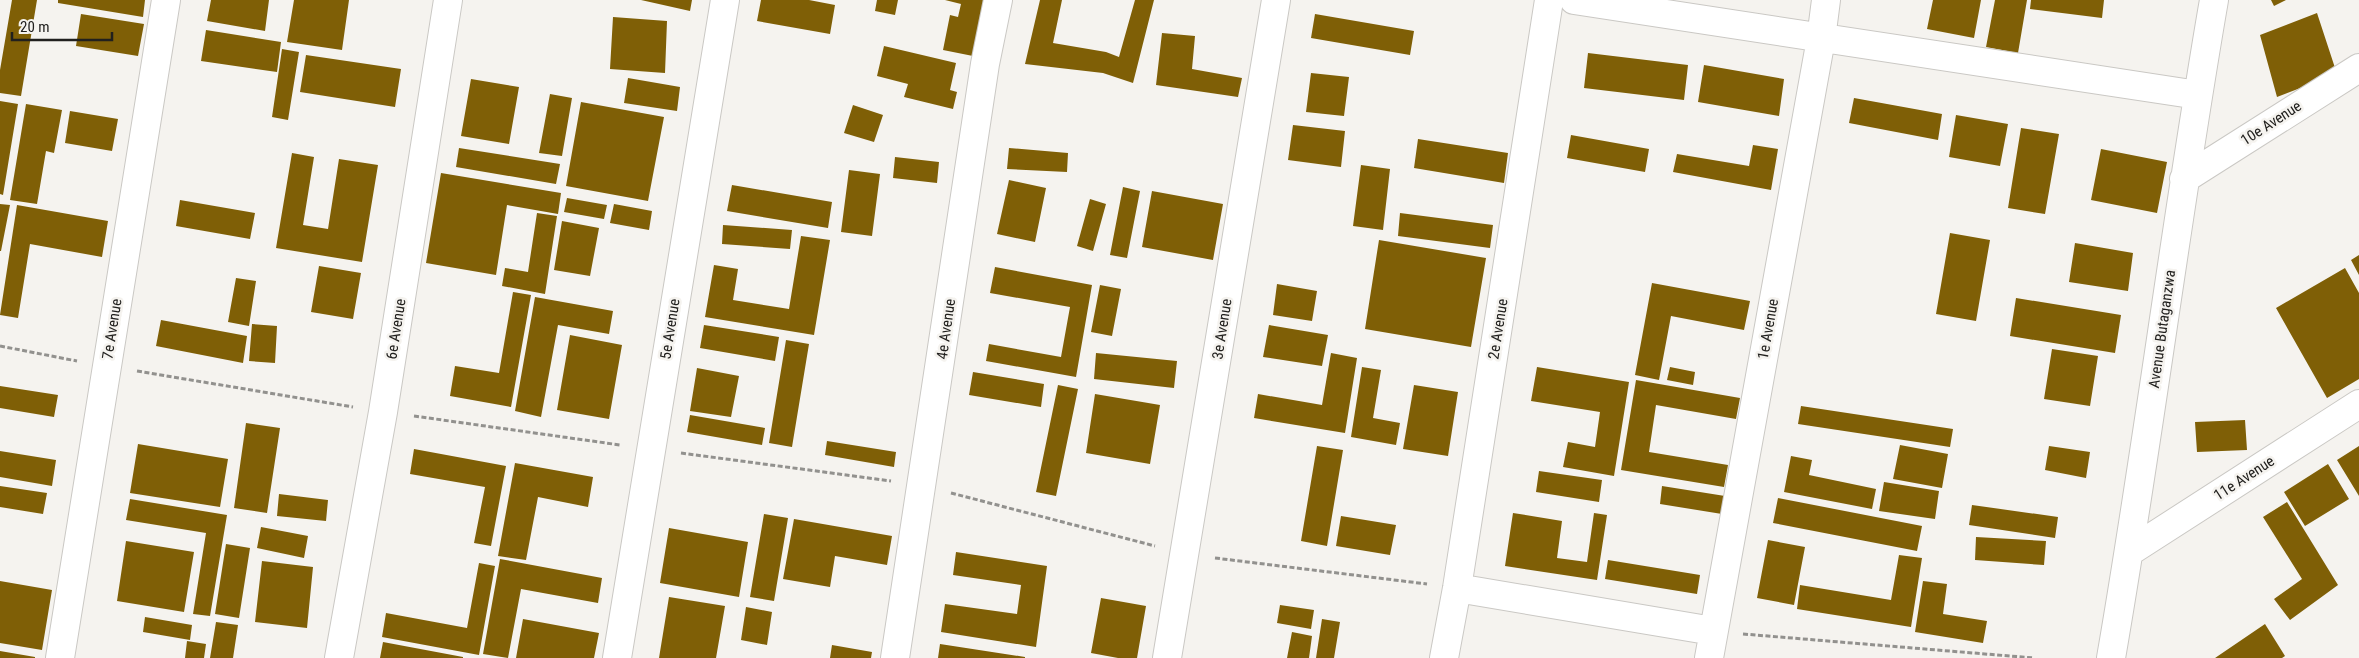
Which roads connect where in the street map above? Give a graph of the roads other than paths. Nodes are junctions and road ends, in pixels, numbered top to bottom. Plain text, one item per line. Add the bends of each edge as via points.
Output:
1 (166, 0) edge
2 (448, 0) edge
3 (725, 0) edge
4 (998, 0) edge
5 (1276, 0) edge
6 (1549, 0) edge
7 (1574, 0) edge
8 (1826, 0) edge
9 (2214, 0) edge
10 (1820, 39) junction
11 (2359, 68) edge
12 (2198, 95) junction
13 (2184, 179) junction
14 (2359, 404) edge
15 (2129, 552) junction
16 (1458, 588) junction
17 (1713, 631) junction
18 (60, 658) edge
19 (339, 658) edge
20 (617, 658) edge
21 (896, 658) edge
22 (1167, 658) edge
23 (1444, 658) edge
24 (1709, 658) edge
25 (2111, 658) edge

1 - 18 street, 7e Avenue
2 - 19 street, 6e Avenue via 383,412
3 - 20 street, 5e Avenue
4 - 21 street, 4e Avenue via 985,64
5 - 22 street, 3e Avenue
6 - 16 street, 2e Avenue
7 - 10 street
8 - 10 street, 1e Avenue
9 - 12 street, Avenue Butaganzwa
10 - 12 street
10 - 17 street, 1e Avenue
11 - 13 street, 10e Avenue
12 - 13 street, Avenue Butaganzwa
13 - 15 street, Avenue Butaganzwa
14 - 15 street, 11e Avenue
15 - 25 street, Avenue Butaganzwa
16 - 17 street
16 - 23 street, 2e Avenue
17 - 24 street, 1e Avenue

